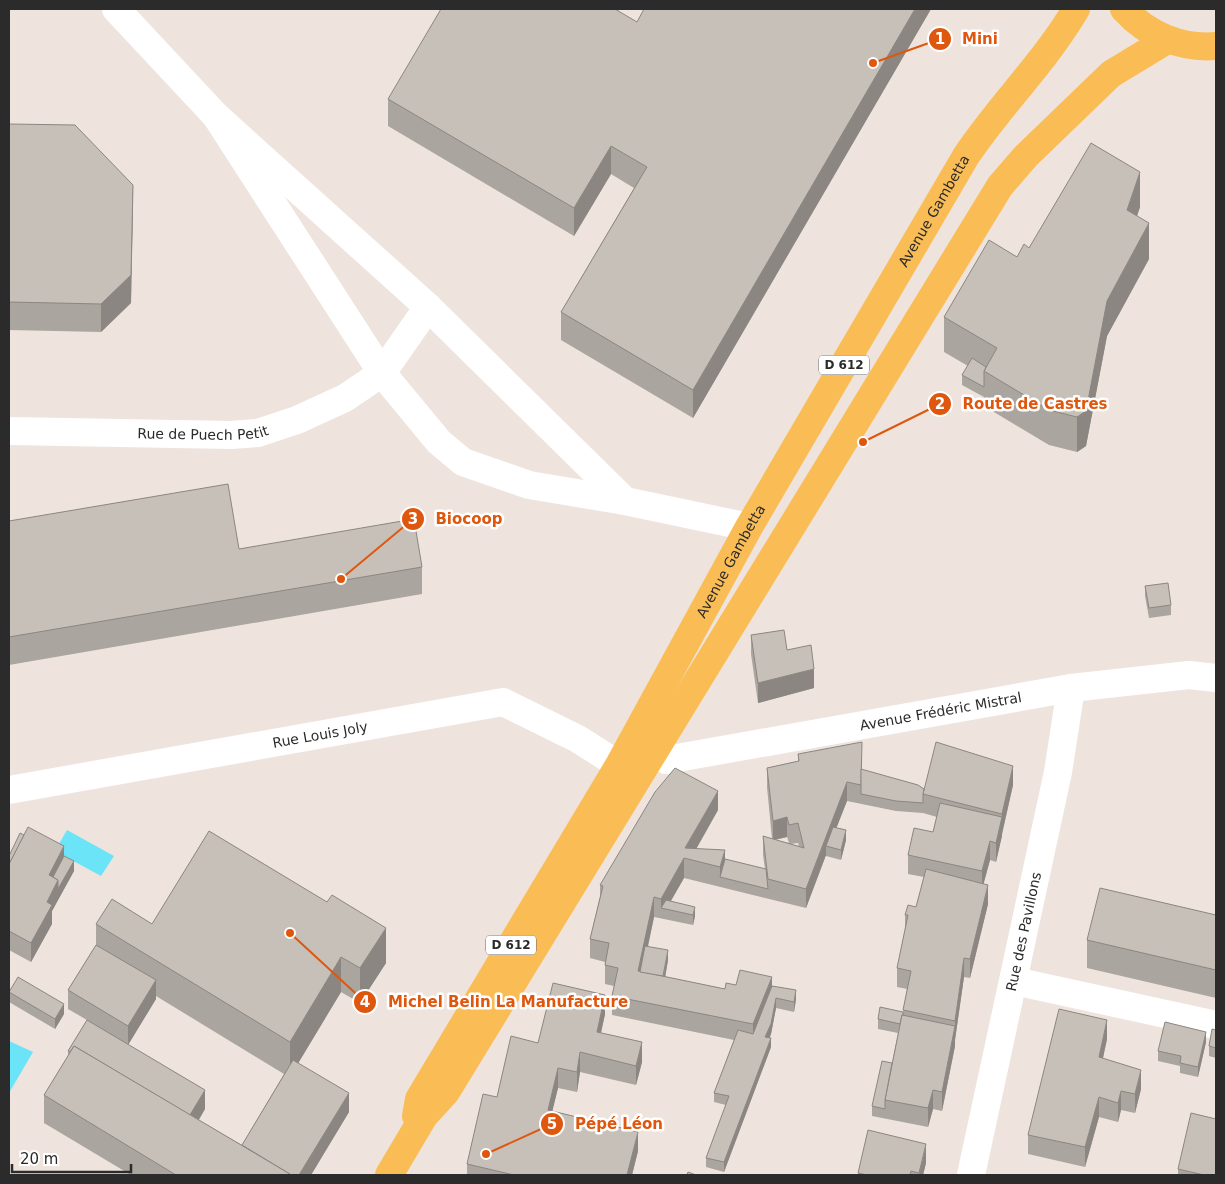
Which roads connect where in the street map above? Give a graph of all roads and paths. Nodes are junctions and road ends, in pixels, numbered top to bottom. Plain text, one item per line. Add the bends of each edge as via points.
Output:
1 (116, 9) edge
2 (1076, 9) edge
3 (1124, 9) edge
4 (1167, 40) junction
5 (1216, 46) edge
6 (216, 116) junction
7 (928, 220) junction
8 (428, 307) junction
9 (382, 373) junction
10 (9, 431) edge
11 (625, 501) junction
12 (749, 526) junction
13 (1216, 678) edge
14 (1071, 688) junction
15 (642, 761) junction
16 (9, 790) edge
17 (1014, 981) junction
18 (1216, 1025) edge
19 (415, 1130) junction
20 (389, 1175) edge
21 (971, 1175) edge

1 - 6 street
2 - 7 main road, Avenue Gambetta / D 612 via 1063,31 980,135
3 - 4 main road via 1132,18
4 - 5 main road via 1201,48
4 - 15 main road, D 612 via 1111,74 1026,156 1000,186
6 - 8 street
6 - 9 street
7 - 12 main road, Avenue Gambetta / D 612
7 - 15 main road, D 612 via 907,285 765,527
8 - 9 street, Rue de Puech Petit
8 - 11 street
9 - 10 street, Rue de Puech Petit via 345,398 258,433
9 - 11 street via 439,442 463,462 529,485
11 - 12 street
12 - 15 main road, Avenue Gambetta / D 612
13 - 14 street, Avenue Frédéric Mistral via 1189,675
14 - 15 street, Avenue Frédéric Mistral
14 - 17 street, Rue des Pavillons via 1058,772
15 - 16 street, Rue Louis Joly via 578,739 503,702
15 - 19 main road, Avenue Gambetta / D 612 via 419,1099
15 - 19 main road, Avenue Gambetta / D 612 via 649,776 472,1077 446,1092
17 - 18 street
17 - 21 street, Rue des Pavillons
19 - 20 main road, Avenue Gambetta

